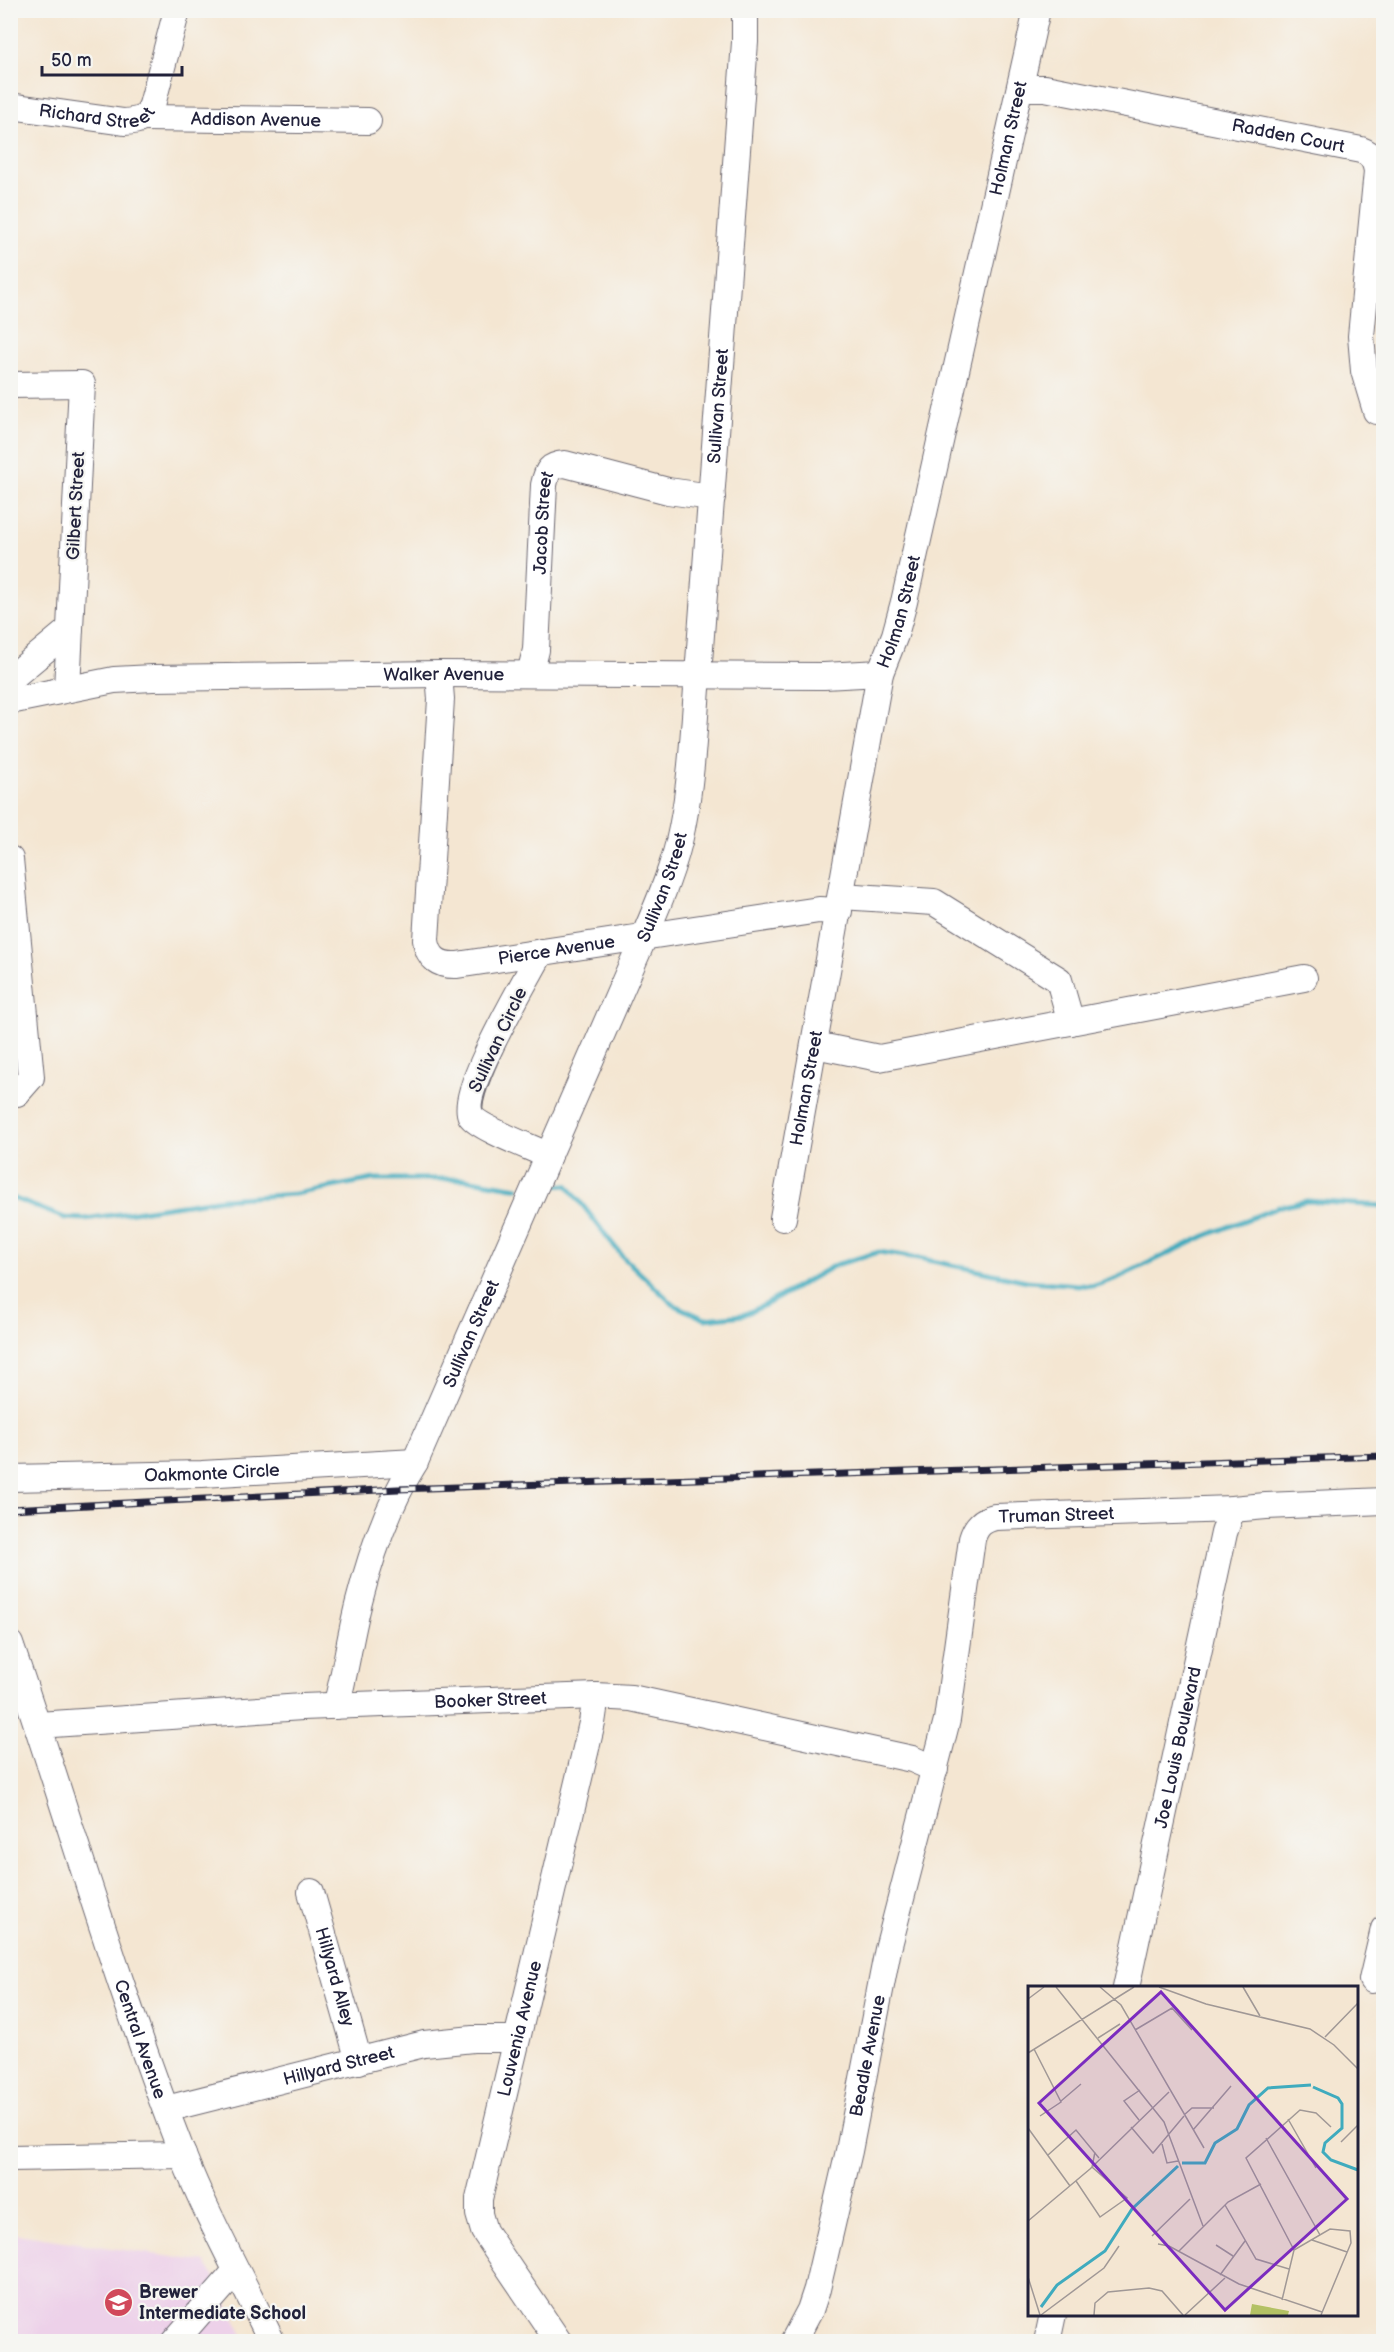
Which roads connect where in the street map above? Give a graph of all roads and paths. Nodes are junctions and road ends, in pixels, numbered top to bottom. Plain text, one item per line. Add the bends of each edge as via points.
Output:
1 (177, 10) edge
2 (745, 10) edge
3 (1037, 10) edge
4 (1020, 88) junction
5 (10, 106) edge
6 (145, 118) junction
7 (368, 120) dead end
8 (10, 385) edge
9 (1376, 411) dead end
10 (712, 497) junction
11 (70, 628) junction
12 (880, 673) junction
13 (439, 674) junction
14 (530, 674) junction
15 (698, 675) junction
16 (10, 679) edge
17 (68, 689) junction
18 (10, 701) edge
19 (10, 860) edge
20 (840, 903) junction
21 (644, 937) junction
22 (541, 952) junction
23 (1304, 978) dead end
24 (1071, 1022) junction
25 (815, 1045) junction
26 (10, 1093) edge
27 (549, 1156) junction
28 (783, 1218) dead end
29 (415, 1462) junction
30 (10, 1478) edge
31 (1383, 1502) edge
32 (1232, 1509) junction
33 (10, 1644) edge
34 (596, 1696) junction
35 (336, 1706) junction
36 (38, 1725) junction
37 (935, 1768) junction
38 (310, 1892) dead end
39 (1383, 1929) edge
40 (1372, 1980) dead end
41 (1126, 1986) edge
42 (516, 2039) junction
43 (359, 2061) junction
44 (166, 2109) junction
45 (183, 2155) junction
46 (10, 2158) edge
47 (237, 2271) junction
48 (1053, 2316) edge
49 (174, 2342) edge
50 (272, 2342) edge
51 (559, 2342) edge
52 (793, 2342) edge
53 (1047, 2342) edge

1 - 6 street, Richard Street via 152,105
2 - 10 street, Sullivan Street
3 - 4 street, Holman Street
4 - 9 street, Radden Court via 1045,88 1361,150 1372,156 1377,171 1361,336
4 - 12 street, Holman Street via 904,602
5 - 6 street, Richard Street via 124,122
6 - 7 street, Addison Avenue
8 - 11 street, Gilbert Street via 82,384
10 - 14 street, Jacob Street via 668,491 565,464 549,468 544,484 536,650
10 - 15 street, Sullivan Street
11 - 16 street
11 - 17 street, Gilbert Street
12 - 15 street, Walker Avenue
12 - 20 street, Holman Street
13 - 14 street, Walker Avenue
13 - 17 street, Walker Avenue via 153,678 114,680
13 - 22 street, Pierce Avenue via 441,699 426,946 429,954 446,966
14 - 15 street, Walker Avenue
15 - 21 street, Sullivan Street via 682,829 667,882
17 - 18 street, Walker Avenue
19 - 26 street via 32,1077 17,1093
20 - 21 street, Pierce Avenue via 819,910
20 - 24 street, Pierce Avenue via 934,902 1059,980
20 - 25 street, Holman Street
21 - 22 street, Pierce Avenue
21 - 27 street, Sullivan Street
22 - 27 street, Sullivan Circle via 496,1035 469,1107 477,1121
23 - 24 street
24 - 25 street via 879,1058
25 - 28 street, Holman Street
27 - 29 street, Sullivan Street
29 - 30 street, Oakmonte Circle via 201,1474
29 - 35 street, Sullivan Street via 398,1489 372,1560
31 - 32 street, Truman Street
32 - 37 street, Truman Street via 995,1517 979,1524 972,1539 947,1720
32 - 41 street, Joe Louis Boulevard
33 - 36 street, Central Avenue
34 - 35 street, Booker Street
34 - 37 street, Booker Street via 665,1704 912,1759
34 - 42 street, Louvenia Avenue
35 - 36 street, Booker Street
36 - 44 street, Central Avenue
37 - 52 street, Beadle Avenue via 888,1949 849,2151 817,2289
38 - 43 street, Hillyard Alley
39 - 40 street
42 - 43 street, Hillyard Street via 436,2042
42 - 51 street, Louvenia Avenue via 479,2199 479,2214 484,2231
43 - 44 street, Hillyard Street
44 - 45 street, Central Avenue
45 - 46 street
45 - 47 street, Central Avenue
47 - 49 street
47 - 50 street, Central Avenue
48 - 53 street

